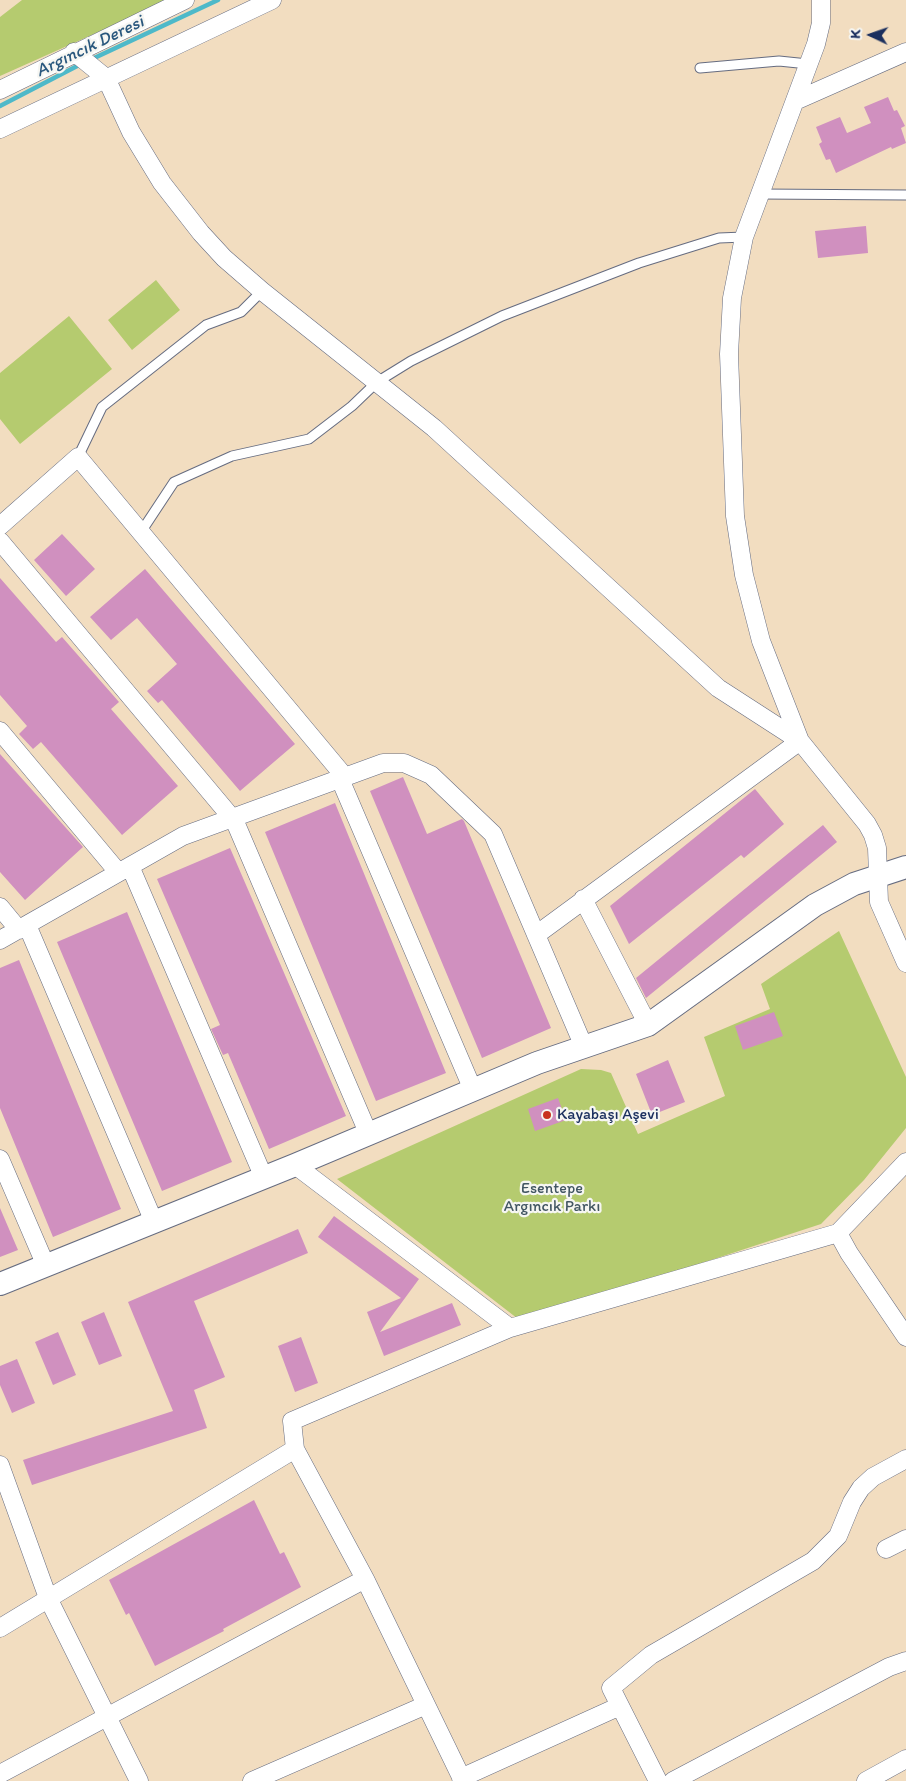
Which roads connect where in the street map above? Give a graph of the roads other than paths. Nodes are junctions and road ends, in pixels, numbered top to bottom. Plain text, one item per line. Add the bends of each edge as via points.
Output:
1 (185, 0) edge
2 (272, 0) edge
3 (821, 0) edge
4 (74, 52) junction
5 (906, 52) edge
6 (808, 64) junction
7 (700, 68) dead end
8 (106, 78) junction
9 (0, 90) edge
10 (795, 101) junction
11 (0, 129) edge
12 (759, 194) junction
13 (906, 195) edge
14 (744, 237) junction
15 (262, 291) junction
16 (377, 382) junction
17 (78, 457) junction
18 (0, 526) edge
19 (140, 532) junction
20 (0, 541) edge
21 (0, 731) edge
22 (800, 741) junction
23 (343, 778) junction
24 (232, 818) junction
25 (906, 867) edge
26 (124, 869) junction
27 (879, 875) junction
28 (583, 899) junction
29 (0, 907) edge
30 (23, 927) junction
31 (536, 935) junction
32 (0, 940) edge
33 (906, 963) edge
34 (648, 1025) junction
35 (584, 1047) junction
36 (473, 1090) junction
37 (369, 1134) junction
38 (0, 1159) edge
39 (906, 1162) edge
40 (295, 1165) junction
41 (264, 1178) junction
42 (154, 1222) junction
43 (838, 1232) junction
44 (46, 1266) junction
45 (0, 1284) edge
46 (510, 1328) junction
47 (906, 1336) edge
48 (295, 1449) junction
49 (906, 1459) edge
50 (0, 1464) edge
51 (906, 1539) edge
52 (886, 1550) dead end
53 (365, 1580) junction
54 (48, 1598) junction
55 (0, 1628) edge
56 (906, 1661) edge
57 (426, 1705) junction
58 (620, 1706) junction
59 (106, 1716) junction
60 (906, 1759) edge
61 (0, 1774) edge
62 (462, 1780) edge
63 (139, 1781) edge
64 (252, 1781) edge
65 (658, 1781) edge
66 (673, 1781) edge
67 (866, 1781) edge

1 - 4 street
2 - 8 street
3 - 6 street via 820,23
4 - 8 street
4 - 9 street
5 - 10 street
6 - 7 lane via 779,61
6 - 10 street
8 - 11 street
8 - 15 street via 131,132 174,199 224,258
10 - 12 street
12 - 13 lane
12 - 14 street
14 - 16 lane via 719,238 588,282 502,316 411,361
14 - 22 street via 732,298 729,346 735,516 744,575 761,641
15 - 16 street
15 - 17 lane via 241,312 206,326 102,407
16 - 19 lane via 309,439 232,456 174,482
16 - 22 street via 434,428 718,688
17 - 18 street
17 - 19 street
19 - 23 street
20 - 24 street
21 - 26 street
22 - 27 street via 867,824 877,848
22 - 28 street
23 - 24 street
23 - 31 street via 394,762 414,766 431,775 493,834
23 - 36 street
24 - 26 street via 183,836
24 - 37 street
25 - 27 street
26 - 30 street
26 - 41 street
27 - 33 street via 879,902
27 - 34 street via 814,905
28 - 31 street
28 - 34 street
29 - 30 street
30 - 32 street
30 - 42 street
31 - 35 street
34 - 35 street
35 - 36 street
36 - 37 street
37 - 40 street
38 - 44 street
39 - 43 street
40 - 41 street
40 - 46 street
41 - 42 street
42 - 44 street
43 - 46 street
43 - 47 street
44 - 45 street
46 - 48 street via 292,1421
48 - 53 street
48 - 54 street
49 - 58 street via 873,1477 861,1488 838,1536 813,1561 651,1655 611,1688
50 - 54 street
51 - 52 street
53 - 57 street
53 - 59 street
54 - 55 street
54 - 59 street
56 - 66 street
57 - 62 street
57 - 64 street
58 - 62 street
58 - 65 street
59 - 61 street
59 - 63 street
60 - 67 street

